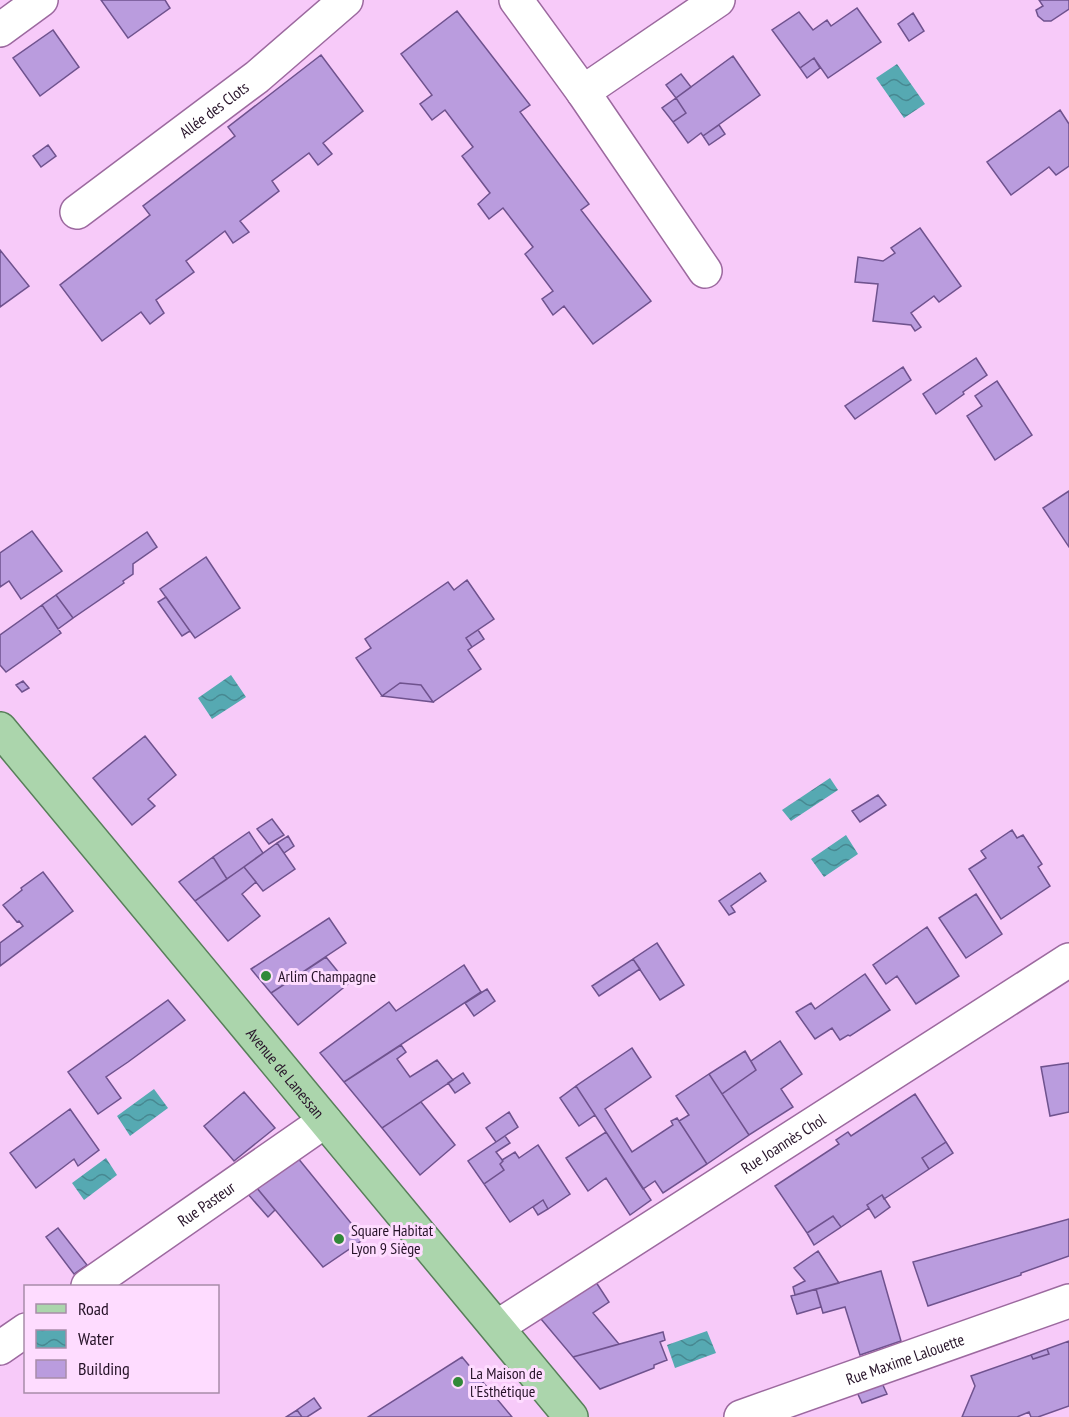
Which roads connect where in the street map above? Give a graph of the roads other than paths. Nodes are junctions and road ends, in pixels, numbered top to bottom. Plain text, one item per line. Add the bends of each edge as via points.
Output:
1 (42, 0) edge
2 (346, 0) edge
3 (516, 0) edge
4 (718, 0) edge
5 (0, 30) edge
6 (583, 92) junction
7 (77, 212) dead end
8 (705, 271) dead end
9 (0, 729) edge
10 (1069, 960) edge
11 (325, 1121) junction
12 (91, 1285) edge
13 (1069, 1301) edge
14 (497, 1327) junction
15 (24, 1331) edge
16 (0, 1348) edge
17 (571, 1417) edge
18 (741, 1417) edge

1 - 5 street
2 - 7 street, Allée des Clots via 257,77
3 - 6 street
4 - 6 street
6 - 8 street
9 - 11 main road, Avenue de Lanessan
10 - 14 street, Rue Joannès Chol
11 - 12 street, Rue Pasteur
11 - 14 main road, Avenue de Lanessan
13 - 18 street, Rue Maxime Lalouette
14 - 17 main road, Avenue de Lanessan
15 - 16 street

